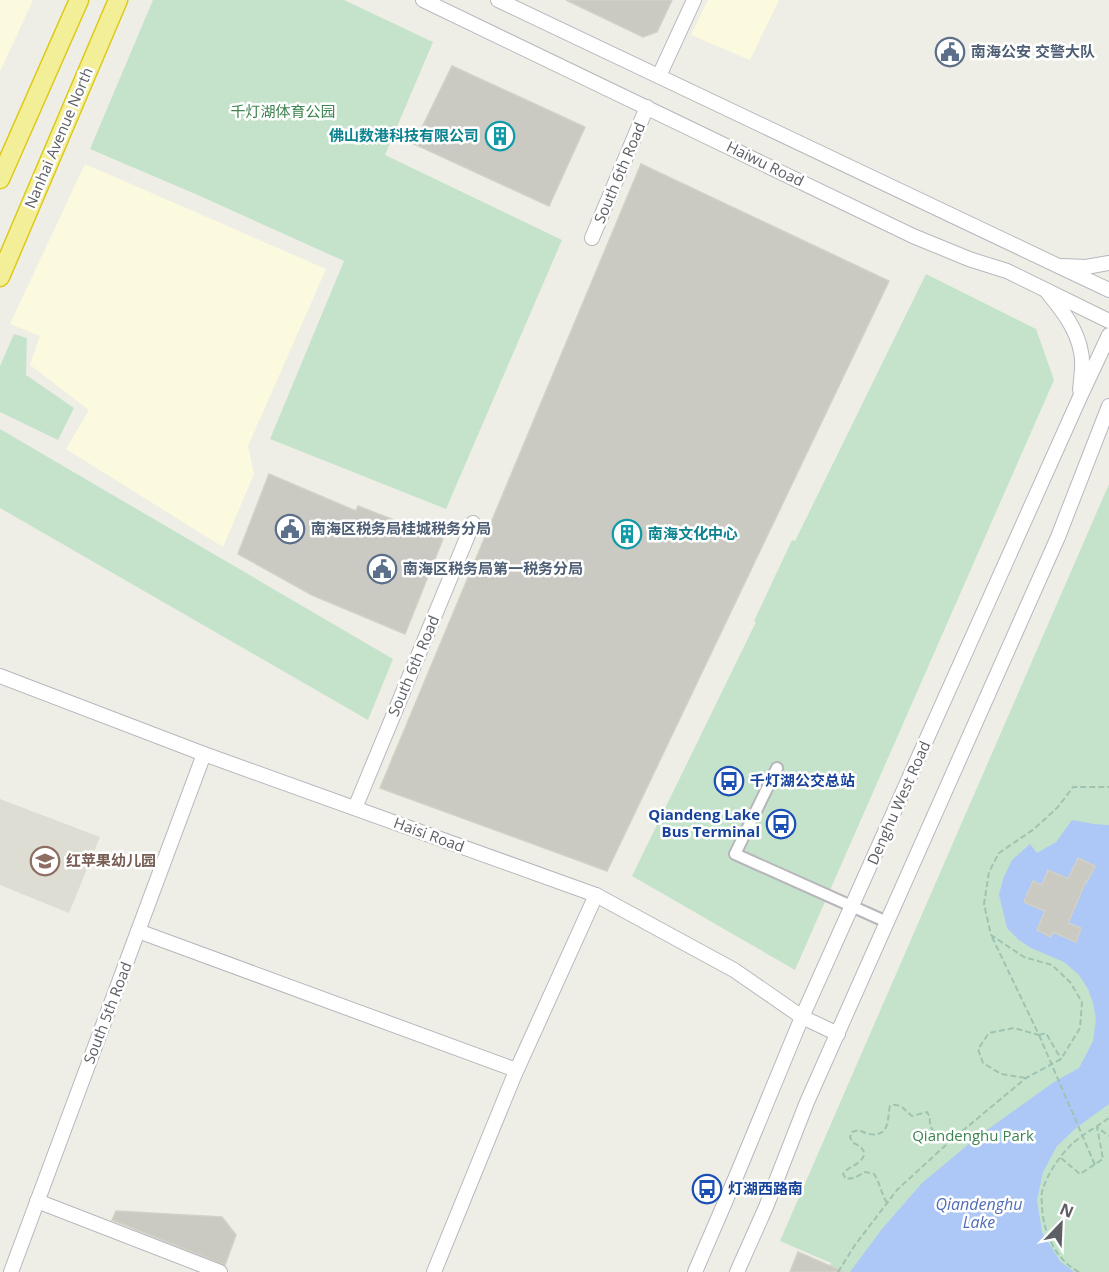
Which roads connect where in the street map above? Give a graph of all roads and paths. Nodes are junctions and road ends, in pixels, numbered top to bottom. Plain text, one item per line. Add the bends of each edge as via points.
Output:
1 (79, 0) edge
2 (118, 0) edge
3 (423, 0) edge
4 (498, 0) edge
5 (694, 0) edge
6 (659, 76) junction
7 (647, 107) junction
8 (0, 179) edge
9 (592, 238) dead end
10 (1109, 263) edge
11 (1057, 265) junction
12 (0, 277) edge
13 (1045, 289) junction
14 (1109, 290) edge
15 (1109, 321) edge
16 (1109, 335) edge
17 (1080, 396) junction
18 (1109, 406) edge
19 (473, 523) dead end
20 (0, 676) edge
21 (204, 754) junction
22 (777, 768) dead end
23 (1109, 787) edge
24 (355, 808) junction
25 (596, 895) junction
26 (852, 907) junction
27 (887, 922) junction
28 (138, 931) junction
29 (991, 935) junction
30 (802, 1017) junction
31 (838, 1034) junction
32 (1039, 1035) junction
33 (1060, 1059) junction
34 (516, 1070) junction
35 (1026, 1078) junction
36 (1109, 1118) edge
37 (1097, 1127) junction
38 (1109, 1136) edge
39 (948, 1143) junction
40 (1061, 1158) junction
41 (1095, 1165) junction
42 (37, 1201) junction
43 (887, 1203) junction
44 (197, 1268) edge
45 (12, 1272) edge
46 (220, 1272) edge
47 (434, 1272) edge
48 (694, 1272) edge
49 (737, 1272) edge
50 (838, 1272) edge
51 (1079, 1272) edge

1 - 8 highway
2 - 12 highway, Nanhai Avenue North
3 - 7 main road, Haiwu Road
4 - 6 main road
5 - 6 main road
6 - 11 main road
7 - 9 main road, South 6th Road
7 - 13 main road, Haiwu Road via 913,236
10 - 11 main road via 1086,267
11 - 14 main road
13 - 15 main road, Haiwu Road
13 - 17 main road via 1065,314 1082,352
16 - 17 main road, Denghu West Road
17 - 26 main road, Denghu West Road
18 - 27 main road via 1058,537
19 - 24 main road, South 6th Road
20 - 21 main road, Haisi Road
21 - 24 main road, Haisi Road
21 - 28 main road, South 5th Road
22 - 26 street via 735,854
23 - 29 path via 1073,787 1034,829 999,853 989,872 984,904
24 - 25 main road, Haisi Road
25 - 30 main road, Haisi Road via 735,970
25 - 34 main road
26 - 27 street
26 - 30 main road, Denghu West Road
27 - 31 main road
28 - 34 main road
28 - 42 main road, South 5th Road
29 - 32 path
29 - 33 path via 1024,957 1052,965 1070,982 1082,1002 1080,1028
30 - 31 main road, Haisi Road
30 - 48 main road, Denghu West Road
31 - 49 main road
32 - 33 path via 1046,1033
32 - 35 path via 1014,1028 989,1033 978,1049 983,1063 1000,1074
32 - 41 path, bridge
33 - 35 path
34 - 47 main road
35 - 39 path
36 - 37 path
37 - 38 path
37 - 40 path via 1071,1144
37 - 41 path via 1103,1159
39 - 43 path
39 - 43 path via 931,1130 927,1113 912,1116 895,1104 890,1106 883,1132 852,1132 853,1143 861,1145 864,1156 843,1174 846,1179 865,1172 874,1174
40 - 41 path via 1080,1174
40 - 51 path via 1042,1192 1042,1215 1060,1257
42 - 44 main road
42 - 45 main road, South 5th Road
43 - 50 path
44 - 46 main road

